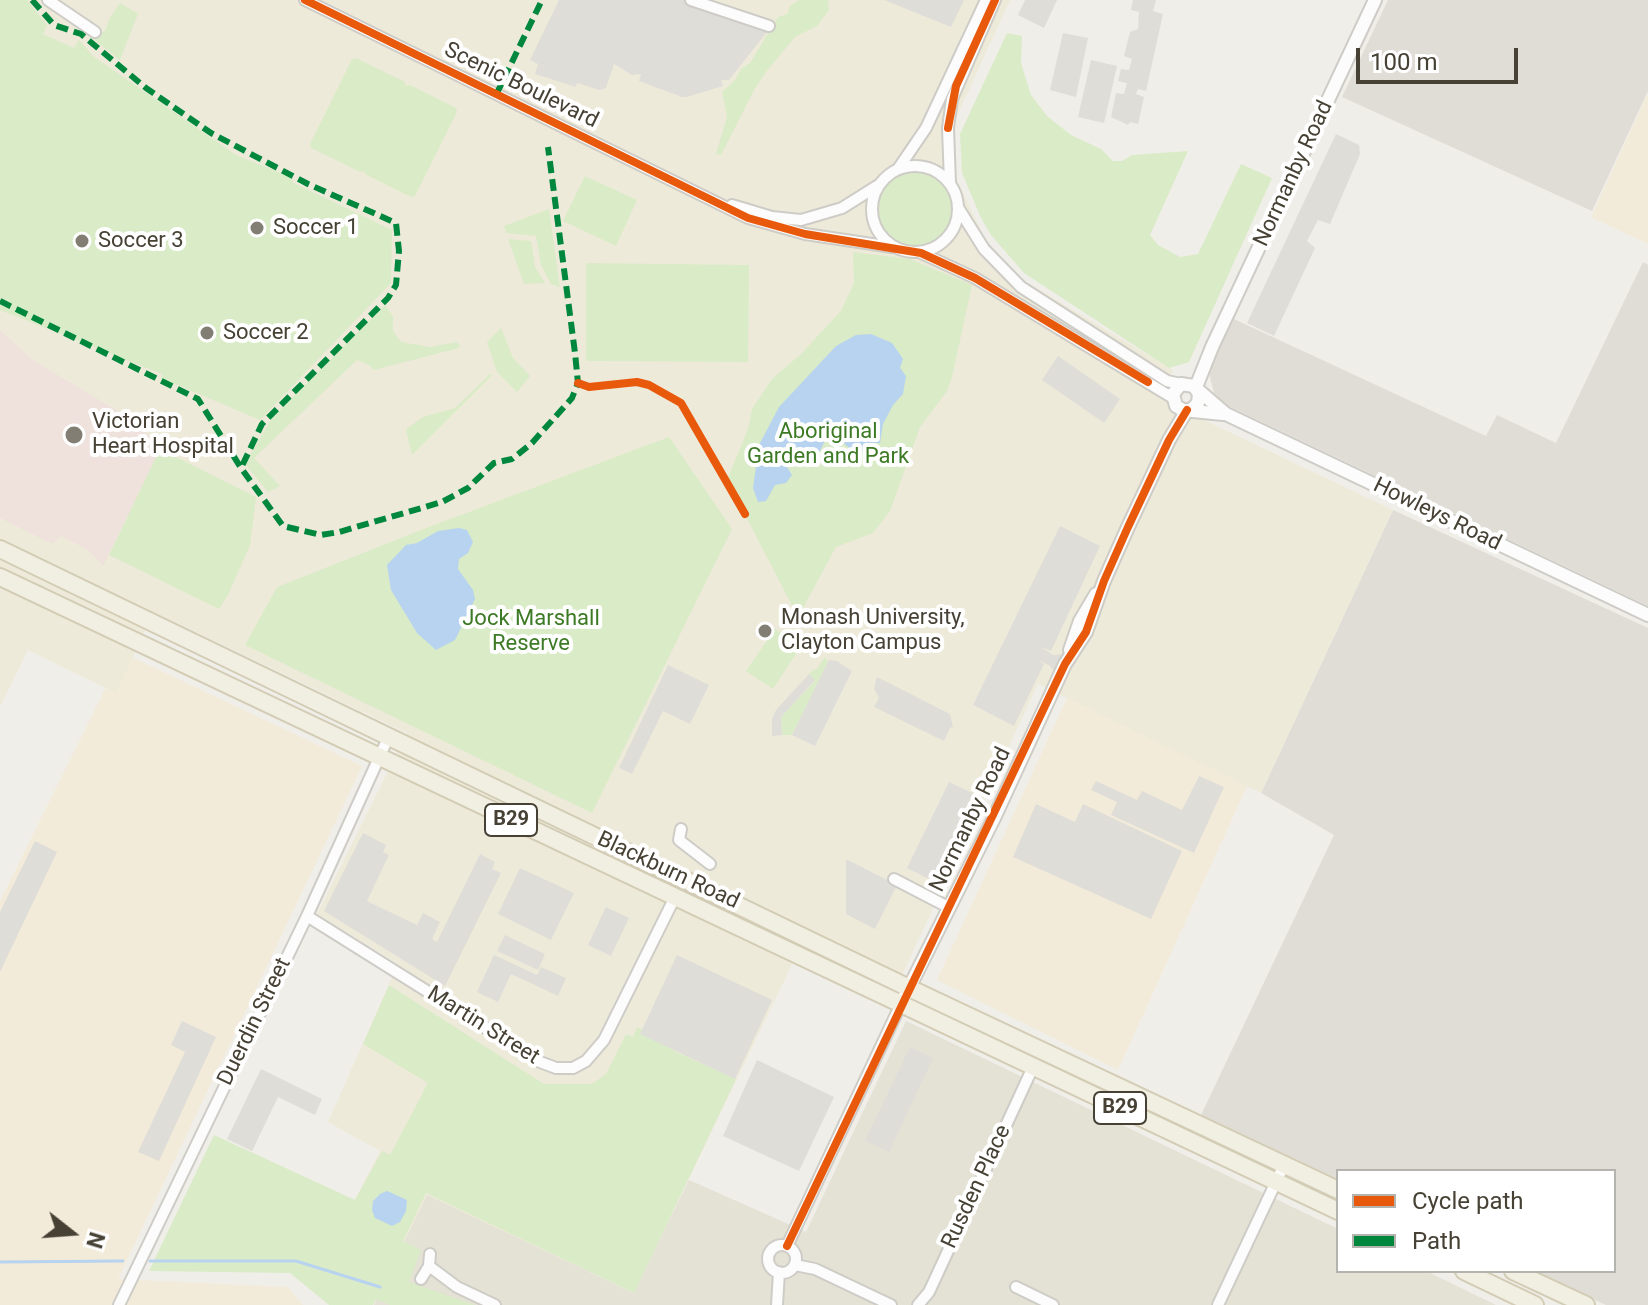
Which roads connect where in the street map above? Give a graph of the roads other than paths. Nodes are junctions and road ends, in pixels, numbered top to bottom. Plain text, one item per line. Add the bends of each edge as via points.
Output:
1 (48, 0) edge
2 (305, 0) edge
3 (691, 0) edge
4 (986, 0) edge
5 (995, 0) edge
6 (1375, 0) edge
7 (769, 26) dead end
8 (95, 32) dead end
9 (898, 169) junction
10 (950, 183) junction
11 (879, 185) junction
12 (721, 203) junction
13 (959, 209) junction
14 (892, 247) junction
15 (921, 253) junction
16 (1090, 330) junction
17 (1082, 342) junction
18 (1190, 386) junction
19 (1173, 398) junction
20 (1190, 410) junction
21 (1226, 414) junction
22 (1169, 440) junction
23 (0, 549) edge
24 (0, 577) edge
25 (1648, 615) edge
26 (388, 738) junction
27 (379, 757) junction
28 (681, 829) dead end
29 (710, 864) dead end
30 (894, 879) dead end
31 (675, 897) junction
32 (948, 907) junction
33 (307, 916) junction
34 (909, 988) junction
35 (901, 1004) junction
36 (1033, 1067) junction
37 (1284, 1165) junction
38 (1275, 1182) junction
39 (1336, 1189) edge
40 (1336, 1210) edge
41 (787, 1246) junction
42 (795, 1265) junction
43 (779, 1272) junction
44 (1468, 1273) edge
45 (1517, 1273) edge
46 (421, 1279) dead end
47 (1016, 1287) dead end
48 (119, 1305) edge
49 (495, 1305) edge
50 (777, 1305) edge
51 (891, 1305) edge
52 (918, 1305) edge
53 (1053, 1305) edge
54 (1218, 1305) edge
55 (1535, 1305) edge
56 (1586, 1305) edge

1 - 8 street
2 - 12 street, Scenic Boulevard
3 - 7 street
4 - 9 street via 926,128
5 - 10 street via 952,99
6 - 18 street, Normanby Road
9 - 10 street via 931,169
9 - 11 street
10 - 13 street
11 - 12 street, Scenic Boulevard via 842,208 801,220
11 - 14 street via 874,220
12 - 14 street, Scenic Boulevard via 782,230
13 - 15 street via 949,237
13 - 16 street via 984,249 1021,287
14 - 15 street
15 - 17 street via 975,278
16 - 17 street
16 - 18 street via 1167,381
17 - 19 street
18 - 19 street via 1174,390
18 - 20 street via 1200,398
18 - 21 street, Howleys Road
19 - 20 street via 1176,406
19 - 22 street, Normanby Road
20 - 21 street, Howleys Road
20 - 22 street, Normanby Road
21 - 25 street, Howleys Road
22 - 32 street, Normanby Road
23 - 26 main road, Blackburn Road / B29
24 - 27 main road, Blackburn Road / B29
26 - 27 street, Duerdin Street
26 - 34 main road, Blackburn Road / B29
27 - 31 main road, Blackburn Road / B29
27 - 33 street, Duerdin Street
28 - 29 street via 679,840
30 - 32 street
31 - 33 street, Martin Street via 604,1040 573,1068 540,1062
31 - 35 main road, Blackburn Road / B29
32 - 34 street, Normanby Road
33 - 48 street, Duerdin Street
34 - 35 street, Normanby Road
34 - 37 main road, Blackburn Road / B29
35 - 36 main road, Blackburn Road / B29
35 - 41 street, Normanby Road
36 - 38 main road, Blackburn Road / B29
36 - 52 street, Rusden Place via 929,1292
37 - 38 street
37 - 39 main road, Blackburn Road / B29
38 - 40 main road, Blackburn Road / B29
38 - 54 street
41 - 42 street via 794,1252
41 - 43 street via 774,1248 769,1256
42 - 43 street
42 - 51 street
43 - 50 street
44 - 55 main road
45 - 56 main road
46 - 49 street via 429,1260 457,1287
47 - 53 street

